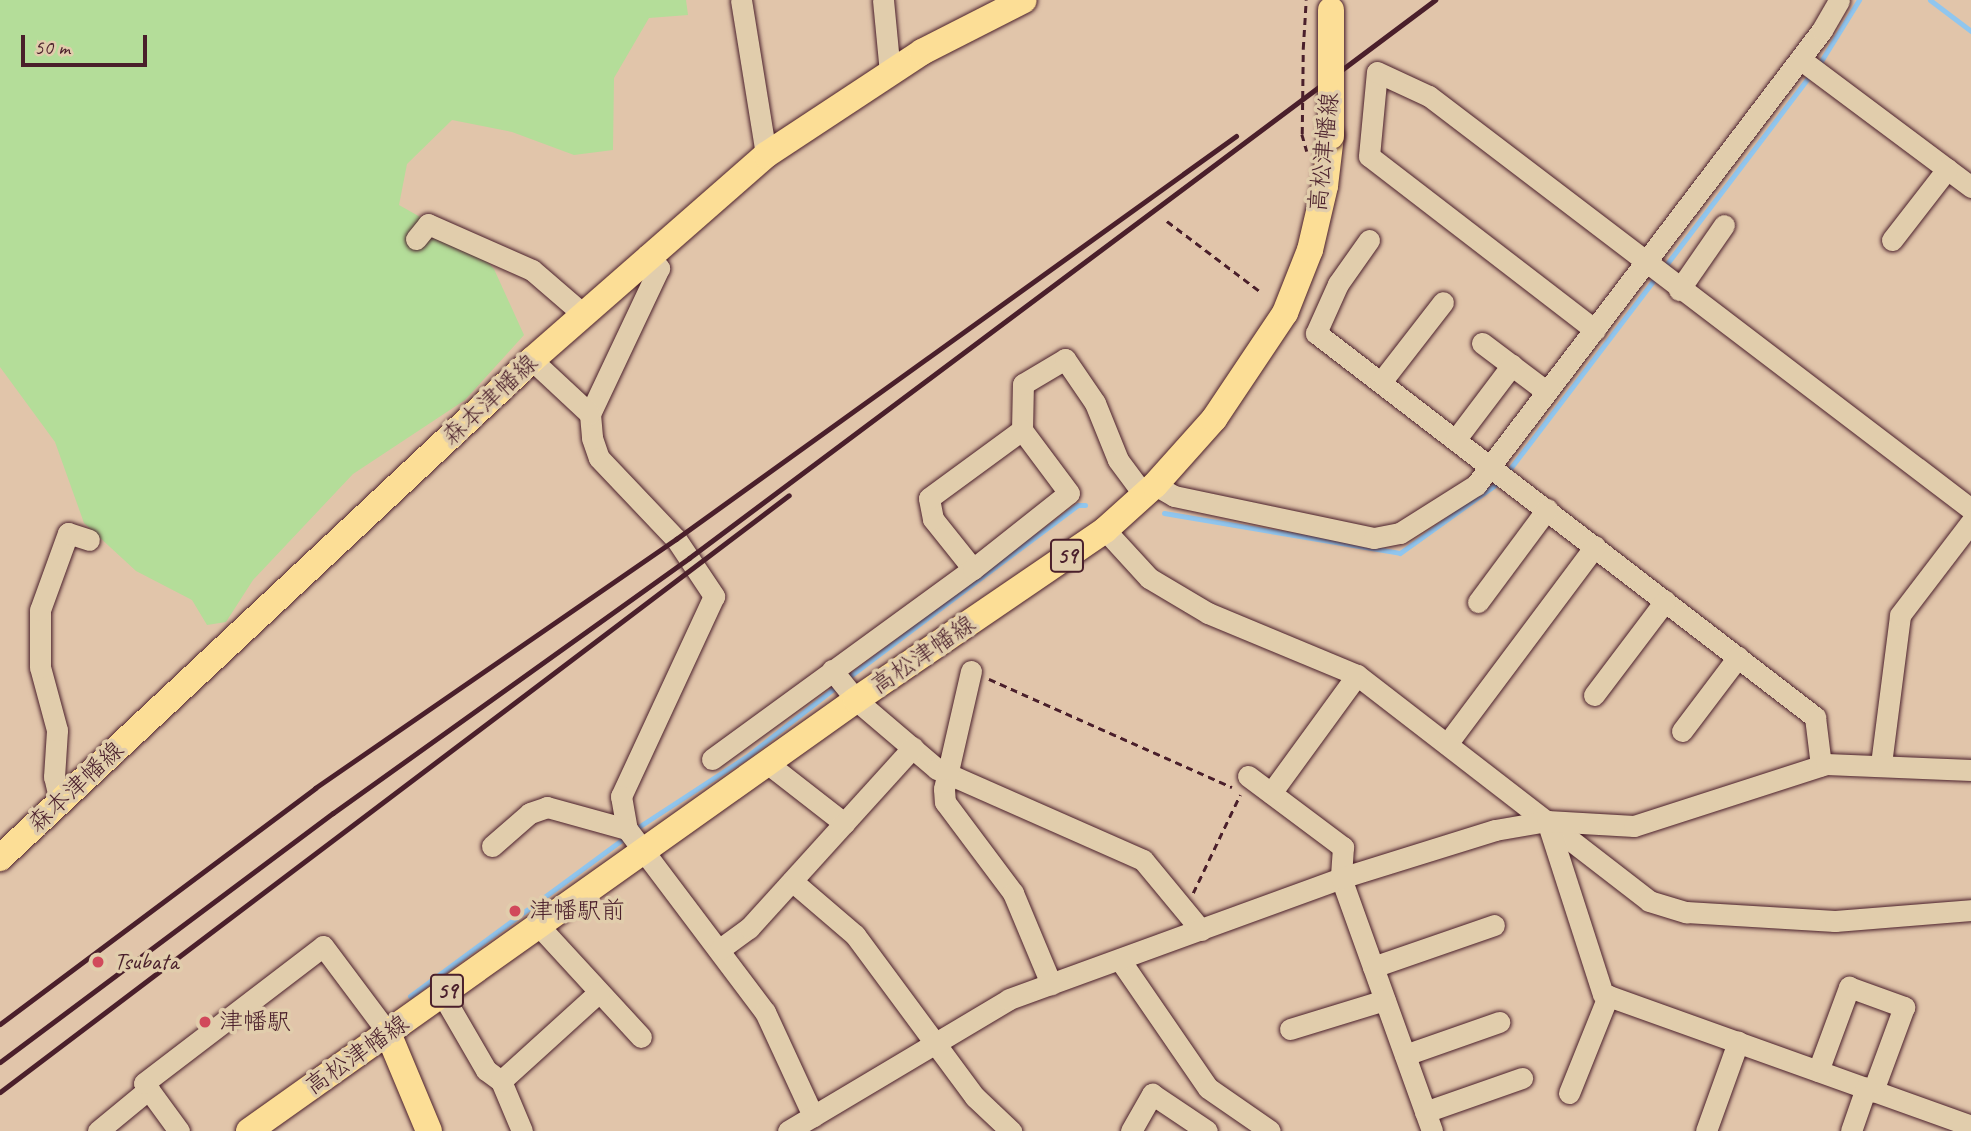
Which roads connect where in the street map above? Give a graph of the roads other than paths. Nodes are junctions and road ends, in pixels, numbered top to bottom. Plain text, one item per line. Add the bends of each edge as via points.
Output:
1 (741, 0) edge
2 (883, 0) edge
3 (1024, 0) edge
4 (1839, 0) edge
5 (1331, 5) edge
6 (1809, 66) junction
7 (890, 74) junction
8 (766, 155) junction
9 (1947, 169) junction
10 (1971, 187) edge
11 (1724, 225) dead end
12 (416, 239) dead end
13 (1369, 240) dead end
14 (1892, 240) dead end
15 (647, 255) junction
16 (1661, 276) junction
17 (1443, 302) dead end
18 (583, 314) junction
19 (1595, 330) junction
20 (1482, 343) dead end
21 (532, 360) junction
22 (1512, 365) junction
23 (1381, 382) junction
24 (1547, 392) junction
25 (590, 414) junction
26 (1022, 430) junction
27 (1456, 439) junction
28 (1500, 473) junction
29 (1149, 490) junction
30 (1547, 509) junction
31 (1971, 509) edge
32 (1971, 522) edge
33 (1105, 530) junction
34 (89, 540) dead end
35 (1595, 546) junction
36 (974, 569) junction
37 (1665, 601) junction
38 (1478, 602) dead end
39 (1738, 657) junction
40 (971, 671) road end
41 (1357, 675) junction
42 (842, 684) junction
43 (1594, 695) dead end
44 (1682, 731) dead end
45 (1447, 744) junction
46 (913, 747) junction
47 (712, 759) dead end
48 (767, 763) junction
49 (1881, 764) junction
50 (1821, 766) junction
51 (1971, 770) edge
52 (948, 774) junction
53 (1248, 776) dead end
54 (1271, 793) junction
55 (60, 802) junction
56 (1547, 821) junction
57 (844, 823) junction
58 (627, 829) junction
59 (492, 846) dead end
60 (645, 849) junction
61 (0, 858) edge
62 (1341, 878) junction
63 (792, 881) junction
64 (1971, 910) edge
65 (538, 925) junction
66 (1494, 925) dead end
67 (1201, 930) junction
68 (720, 949) junction
69 (1120, 960) junction
70 (1373, 967) junction
71 (1051, 984) junction
72 (599, 992) junction
73 (442, 994) junction
74 (1608, 996) junction
75 (1385, 1000) junction
76 (1499, 1022) dead end
77 (1290, 1029) dead end
78 (388, 1033) junction
79 (641, 1037) dead end
80 (1738, 1042) junction
81 (934, 1044) junction
82 (1405, 1055) junction
83 (1818, 1071) junction
84 (1522, 1079) dead end
85 (501, 1081) junction
86 (149, 1089) junction
87 (1870, 1090) junction
88 (1569, 1093) dead end
89 (813, 1116) junction
90 (1429, 1121) edge
91 (1967, 1121) edge
92 (1248, 1125) edge
93 (97, 1131) edge
94 (179, 1131) edge
95 (249, 1131) edge
96 (429, 1131) edge
97 (523, 1131) edge
98 (788, 1131) edge
99 (1010, 1131) edge
100 (1131, 1131) edge
101 (1208, 1131) edge
102 (1270, 1131) edge
103 (1706, 1131) edge
104 (1851, 1131) edge

1 - 8 street
2 - 7 street
3 - 7 main road, 森本津幡線
4 - 6 street
5 - 29 main road, 高松津幡線 / 59, bridge via 1331,136 1310,250 1285,313 1243,382
6 - 9 street
6 - 16 street
7 - 8 main road, 森本津幡線
8 - 15 main road, 森本津幡線
9 - 10 street
9 - 14 street
11 - 16 street
12 - 18 street via 428,223 532,270
13 - 23 street via 1338,284 1316,333
15 - 18 main road, 森本津幡線
15 - 25 street via 659,268
16 - 19 street
16 - 19 street via 1429,96 1377,72 1369,156
16 - 31 street
17 - 23 street
18 - 21 main road, 森本津幡線
19 - 24 street
20 - 22 street
21 - 25 street
21 - 55 main road, 森本津幡線
22 - 24 street
22 - 27 street
23 - 27 street
24 - 28 street
25 - 58 street via 599,458 676,539 714,596 621,796
26 - 29 street via 1023,384 1065,359 1095,403 1118,460
26 - 36 street via 1069,493
26 - 36 street via 929,498 933,519
27 - 28 street
28 - 29 street via 1400,533 1374,538
28 - 30 street
29 - 33 main road, 高松津幡線 / 59
30 - 35 street
30 - 38 street
32 - 49 street via 1900,615
33 - 41 street via 1149,578 1208,613
33 - 42 main road, 高松津幡線 / 59
34 - 55 street via 68,533 40,610 40,667 57,730 54,777
35 - 37 street
35 - 45 street
36 - 42 street
37 - 39 street
37 - 43 street
39 - 44 street
39 - 50 street via 1815,717
40 - 52 street
41 - 45 street
41 - 54 street
42 - 46 street
42 - 47 street
42 - 48 main road, 高松津幡線 / 59
45 - 56 street
46 - 52 street
46 - 57 street
48 - 57 street
48 - 60 main road, 高松津幡線 / 59
49 - 50 street
49 - 51 street
50 - 56 street via 1634,826
52 - 67 street via 1143,860
52 - 71 street via 945,802 1013,894
53 - 54 street
54 - 62 street via 1343,847
55 - 61 main road, 森本津幡線
56 - 62 street via 1495,830
56 - 64 street via 1633,892 1686,912 1869,921
56 - 74 street via 1603,994
57 - 63 street
58 - 59 street via 547,807 530,813
58 - 60 street
60 - 65 main road, 高松津幡線 / 59
60 - 68 street
62 - 67 street
62 - 70 street
63 - 68 street via 749,928
63 - 81 street via 855,935
65 - 72 street
65 - 73 main road, 高松津幡線 / 59
66 - 70 street
67 - 69 street
68 - 89 street via 765,1012
69 - 71 street
69 - 92 street via 1202,1081
70 - 75 street
71 - 81 street via 1009,999
72 - 79 street
72 - 85 street
73 - 78 main road, 高松津幡線 / 59
73 - 85 street via 486,1070
74 - 80 street
74 - 88 street
75 - 77 street
75 - 82 street
76 - 82 street
78 - 86 street via 323,946 144,1083
78 - 95 main road, 高松津幡線 / 59
78 - 96 main road
80 - 83 street
80 - 103 street
81 - 89 street
81 - 99 street via 975,1097
82 - 90 street
83 - 87 street
83 - 87 street via 1849,987 1904,1007
84 - 90 street
85 - 97 street
86 - 93 street
86 - 94 street
87 - 91 street
87 - 104 street
89 - 98 street
92 - 102 street
100 - 101 street via 1152,1094

